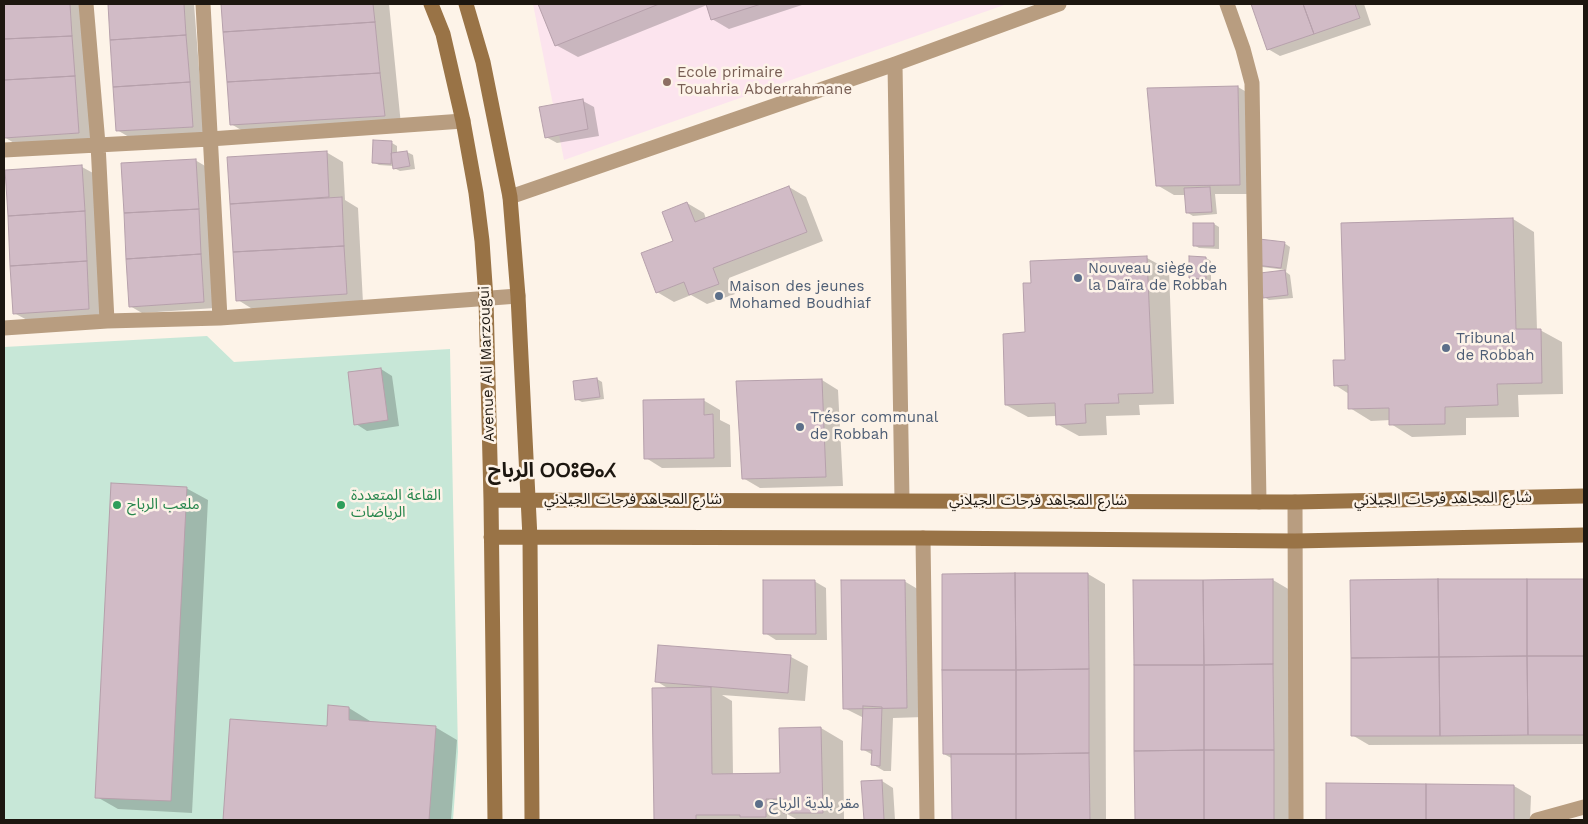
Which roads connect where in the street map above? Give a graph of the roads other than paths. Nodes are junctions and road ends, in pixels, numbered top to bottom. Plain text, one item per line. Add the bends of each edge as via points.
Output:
1 (86, 4) edge
2 (203, 4) edge
3 (432, 4) edge
4 (466, 4) edge
5 (1059, 4) edge
6 (1227, 4) edge
7 (895, 64) junction
8 (463, 120) junction
9 (210, 138) junction
10 (98, 144) junction
11 (4, 150) edge
12 (510, 197) junction
13 (518, 296) junction
14 (486, 299) junction
15 (220, 318) junction
16 (108, 321) junction
17 (4, 328) edge
18 (1584, 496) edge
19 (528, 499) junction
20 (491, 500) junction
21 (902, 500) junction
22 (1259, 502) junction
23 (1295, 502) junction
24 (1584, 535) edge
25 (492, 537) junction
26 (530, 538) junction
27 (922, 538) junction
28 (1294, 541) junction
29 (1584, 807) edge
30 (495, 820) edge
31 (532, 820) edge
32 (927, 820) edge
33 (1296, 820) edge
34 (1537, 820) edge

1 - 10 street
2 - 9 street
3 - 8 street, Avenue Ali Marzougui via 443,34
4 - 12 street via 483,62
5 - 7 street
6 - 22 street via 1252,83
7 - 12 street
7 - 21 street
8 - 9 street
8 - 14 street, Avenue Ali Marzougui via 476,193
9 - 10 street
9 - 15 street
10 - 11 street
10 - 16 street
12 - 13 street
13 - 14 street
13 - 19 street
14 - 15 street
14 - 20 street, Avenue Ali Marzougui
15 - 16 street
16 - 17 street
18 - 23 street, شارع المجاهد فرحات الجيلاني
19 - 20 street, شارع المجاهد فرحات الجيلاني
19 - 21 street, شارع المجاهد فرحات الجيلاني
19 - 26 street
20 - 25 street, Avenue Ali Marzougui
21 - 22 street, شارع المجاهد فرحات الجيلاني
22 - 23 street, شارع المجاهد فرحات الجيلاني
23 - 28 street
24 - 28 street
25 - 26 street
25 - 30 street, Avenue Ali Marzougui
26 - 27 street
26 - 31 street
27 - 28 street
27 - 32 street
28 - 33 street
29 - 34 street

